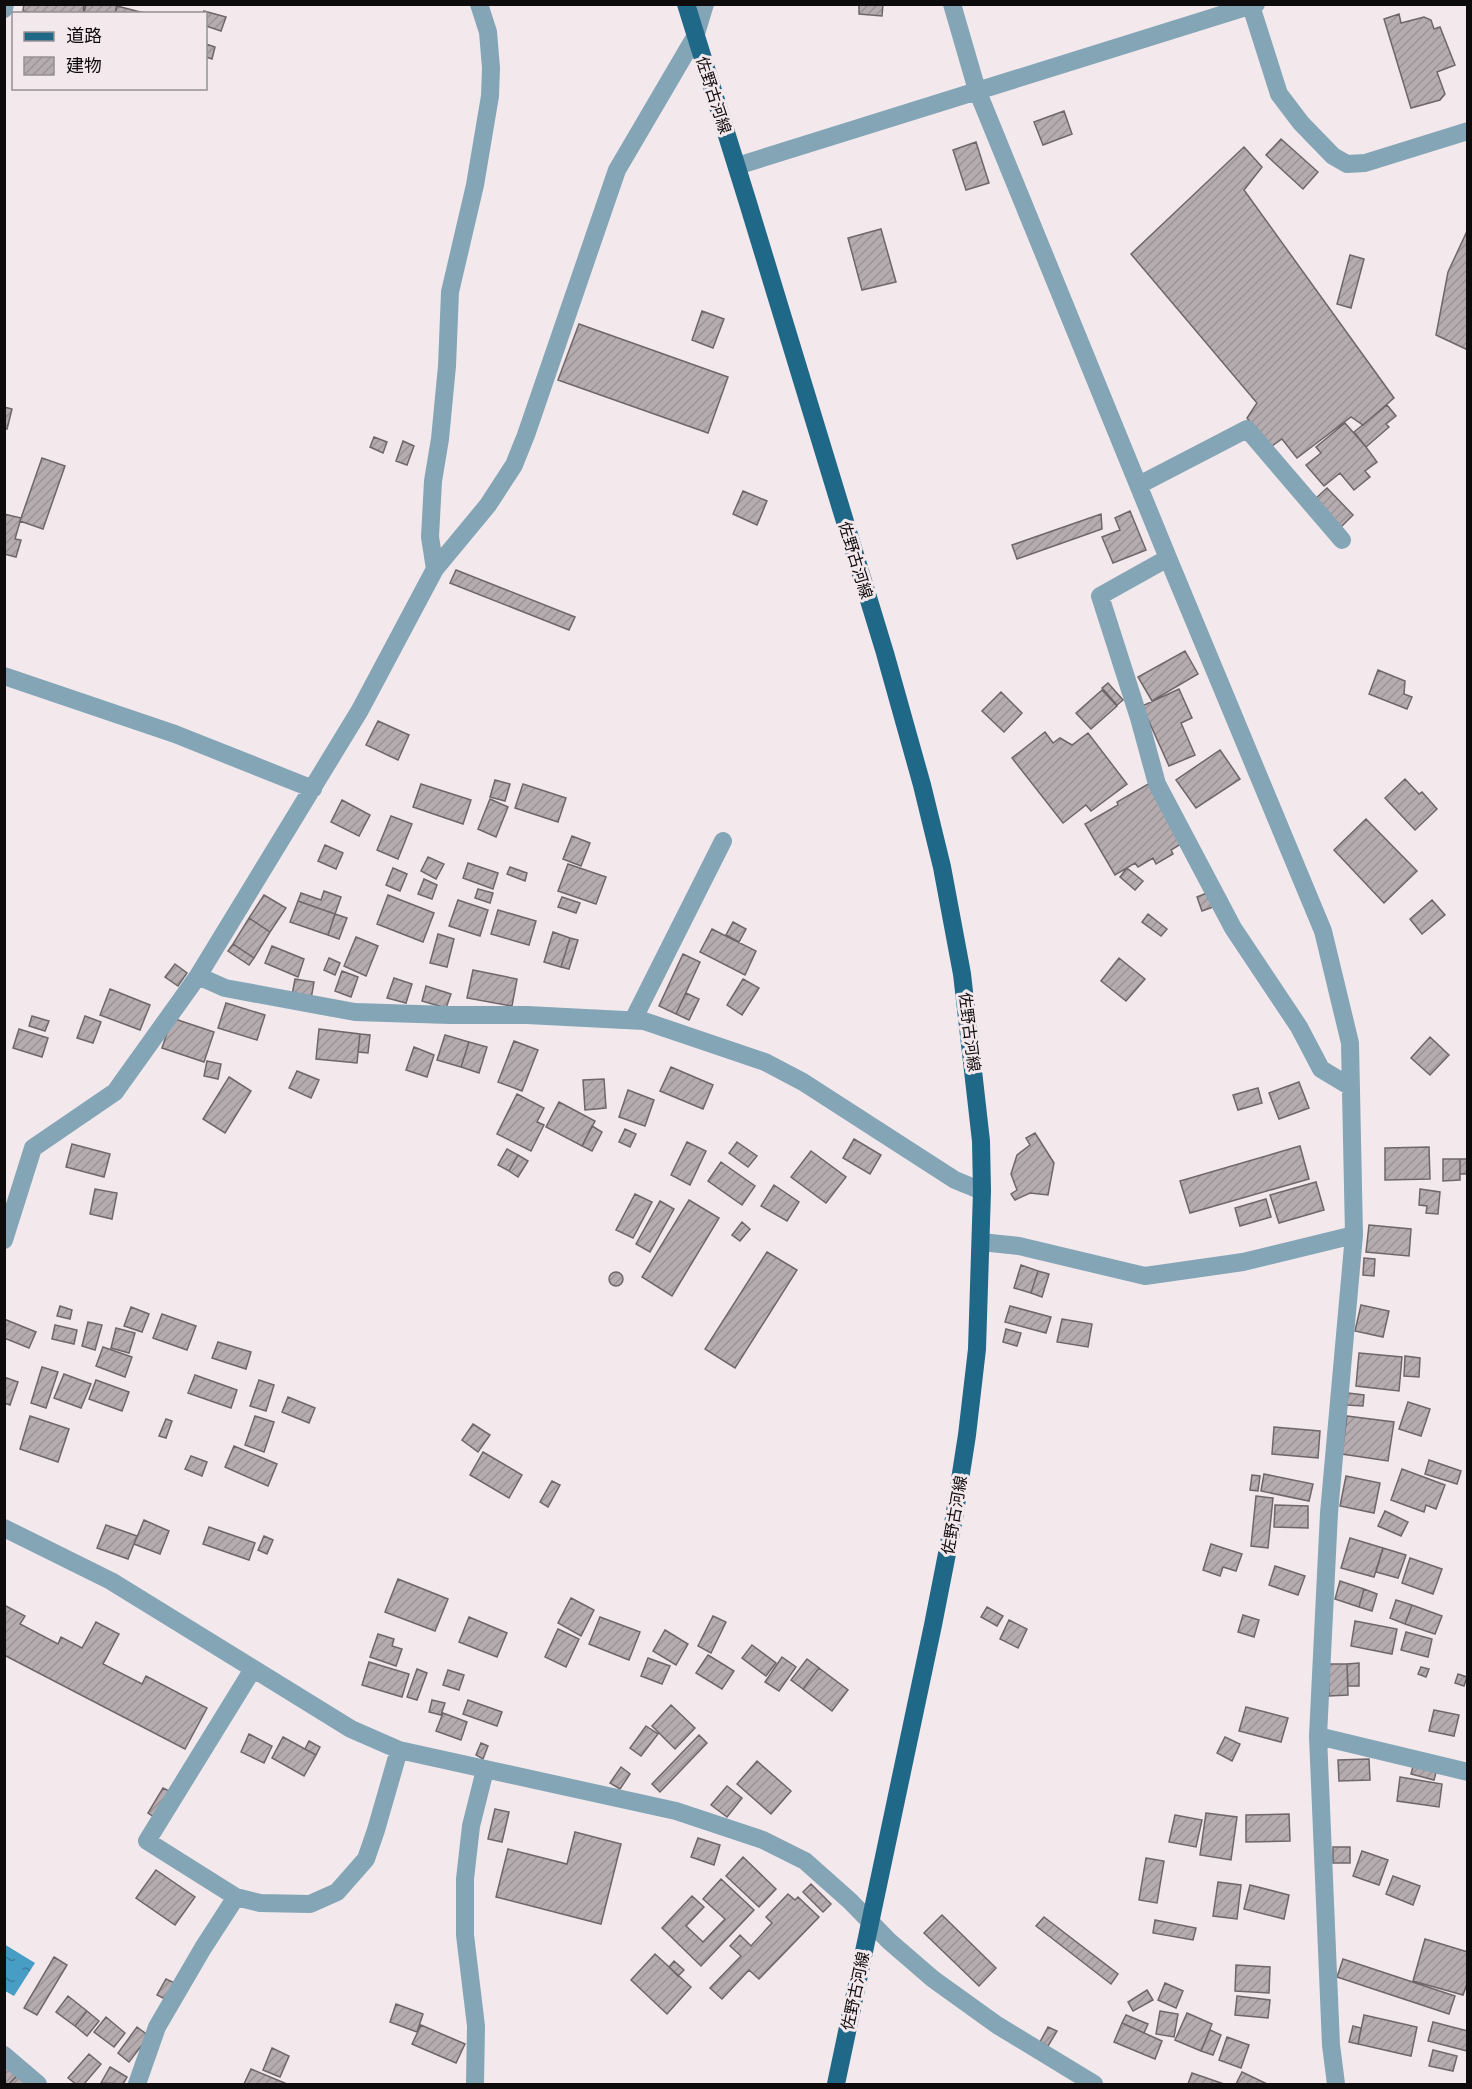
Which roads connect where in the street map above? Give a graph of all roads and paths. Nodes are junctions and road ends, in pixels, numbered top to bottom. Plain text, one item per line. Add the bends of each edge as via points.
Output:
1 (479, 4) edge
2 (686, 4) edge
3 (705, 4) edge
4 (952, 4) edge
5 (1253, 5) edge
6 (695, 37) junction
7 (978, 90) junction
8 (1467, 131) edge
9 (737, 166) junction
10 (1138, 485) junction
11 (1342, 540) dead end
12 (1168, 558) junction
13 (435, 569) junction
14 (4, 676) edge
15 (313, 789) junction
16 (723, 841) dead end
17 (198, 976) junction
18 (633, 1020) junction
19 (1351, 1087) junction
20 (982, 1191) junction
21 (1354, 1234) junction
22 (4, 1240) edge
23 (981, 1242) junction
24 (4, 1528) edge
25 (253, 1668) junction
26 (1318, 1736) junction
27 (399, 1750) junction
28 (485, 1770) junction
29 (1467, 1772) edge
30 (236, 1897) junction
31 (870, 1922) junction
32 (4, 2055) edge
33 (38, 2085) edge
34 (137, 2085) edge
35 (475, 2085) edge
36 (836, 2085) edge
37 (1094, 2085) edge
38 (1336, 2085) edge

1 - 13 street via 488,32 490,96 475,185 450,292 445,387 432,492 430,537
2 - 6 main road, 佐野古河線
3 - 6 street
4 - 7 street
5 - 7 street
5 - 8 street via 1279,94 1333,156 1347,164 1365,163
6 - 9 main road, 佐野古河線
6 - 13 street via 617,170 514,465 488,505
7 - 9 street
7 - 10 street
9 - 20 main road, 佐野古河線 via 888,664 942,867 969,1021
10 - 11 street via 1247,429
10 - 12 street
12 - 19 street via 1323,931 1350,1043
12 - 19 street via 1100,596 1156,784 1233,928 1299,1027 1321,1069
13 - 15 street
14 - 15 street via 175,734
15 - 17 street
16 - 18 street
17 - 18 street via 225,988 355,1012
17 - 22 street via 115,1092 33,1148
18 - 20 street via 765,1062 803,1082 955,1180
19 - 21 street
20 - 23 main road, 佐野古河線
21 - 23 street via 1243,1262 1145,1276 1018,1246
21 - 26 street via 1329,1513
23 - 31 main road, 佐野古河線 via 977,1349 954,1518
24 - 25 street via 111,1581
25 - 27 street via 351,1728
25 - 30 street via 147,1841
26 - 29 street
26 - 38 street
27 - 28 street
27 - 30 street via 366,1858 337,1892 310,1904 260,1903
28 - 31 street via 676,1811 763,1840 805,1861
28 - 35 street via 471,1826 465,1879 465,1935 476,2026
30 - 34 street via 158,2027
31 - 36 main road, 佐野古河線
31 - 37 street via 933,1979 997,2025
32 - 33 street

